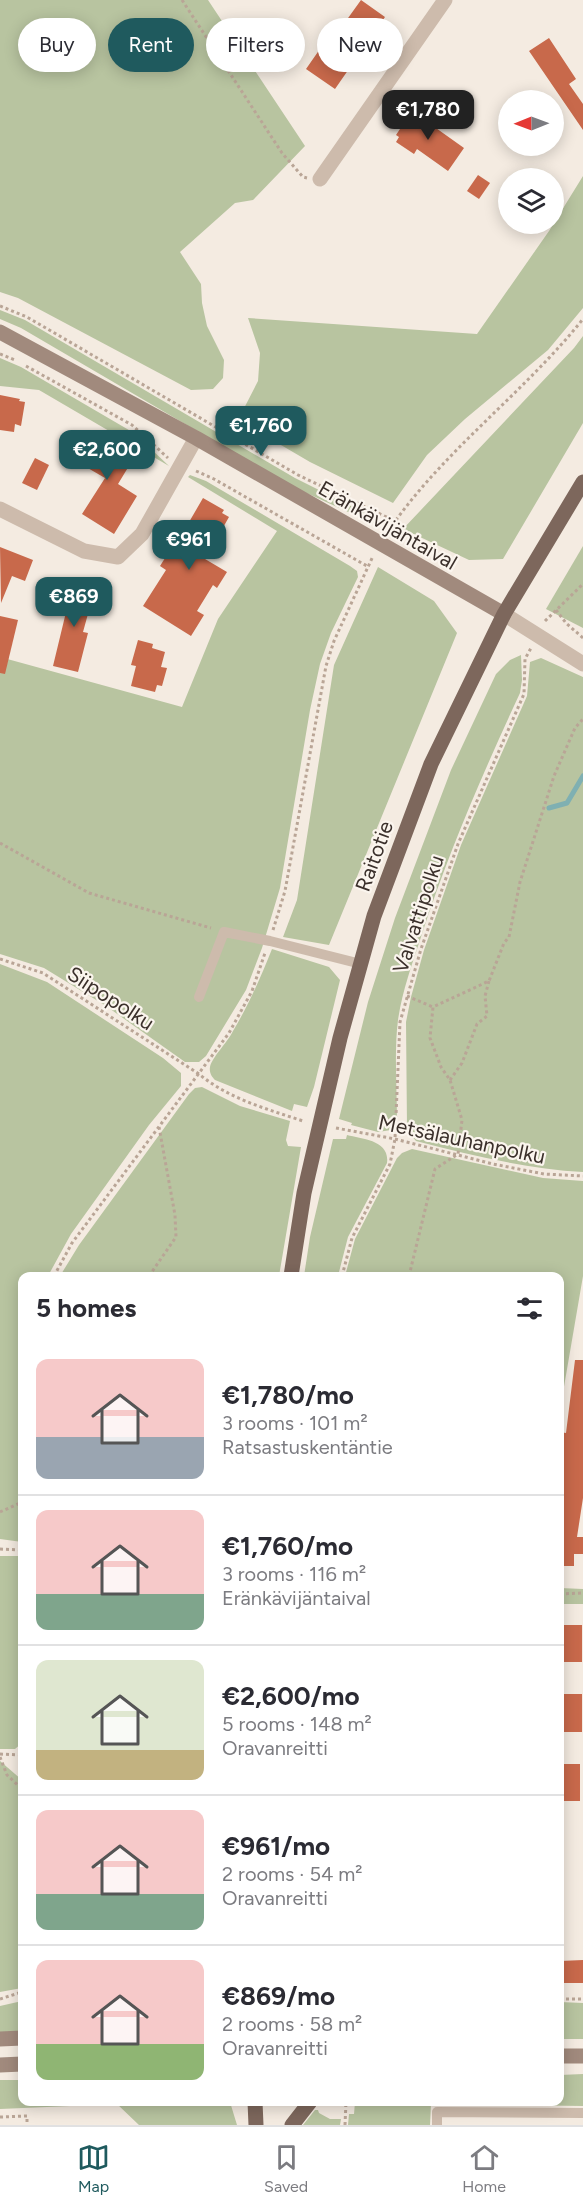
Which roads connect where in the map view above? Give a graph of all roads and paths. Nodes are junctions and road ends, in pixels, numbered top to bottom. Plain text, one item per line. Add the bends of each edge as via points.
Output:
1 (182, 0) edge
2 (446, 0) edge
3 (320, 179) joint
4 (0, 306) edge
5 (583, 319) edge
6 (0, 332) edge
7 (196, 438) junction
8 (583, 482) edge
9 (0, 509) edge
10 (395, 521) junction
11 (379, 544) junction
12 (583, 584) edge
13 (556, 610) junction
14 (504, 614) junction
15 (537, 637) junction
16 (583, 638) edge
17 (583, 664) edge
18 (583, 719) edge
19 (0, 843) edge
20 (224, 932) junction
21 (0, 959) edge
22 (361, 964) junction
23 (489, 981) junction
24 (407, 996) junction
25 (199, 997) dead end
26 (433, 1007) junction
27 (450, 1080) junction
28 (303, 1121) dead end
29 (159, 1127) dead end
30 (336, 1128) dead end
31 (395, 1139) junction
32 (458, 1154) junction
33 (583, 1176) edge
34 (152, 1272) edge
35 (292, 1272) edge
36 (343, 1272) edge
37 (410, 1272) edge
38 (18, 1504) edge
39 (0, 1512) edge
40 (0, 1549) edge
41 (18, 1550) edge
42 (583, 1593) edge
43 (564, 1594) edge
44 (18, 1755) edge
45 (0, 1756) edge
46 (18, 1785) edge
47 (18, 1993) edge
48 (0, 1999) edge
49 (564, 1999) edge
50 (583, 1999) edge
51 (18, 2038) edge
52 (0, 2039) edge
53 (564, 2056) edge
54 (583, 2056) edge
55 (18, 2064) edge
56 (0, 2065) edge
57 (255, 2106) edge
58 (307, 2106) edge
59 (345, 2106) edge
60 (583, 2113) edge
61 (0, 2117) edge
62 (27, 2125) edge
63 (256, 2125) edge
64 (292, 2125) edge
65 (345, 2125) edge
66 (437, 2125) edge

1 - 3 path via 282,153 303,177
2 - 3 street
4 - 10 path via 27,316 298,474
5 - 10 path via 555,354 429,478
6 - 7 street, Eränkävijäntaival
7 - 9 street via 142,534 118,557 84,550
7 - 11 street, Eränkävijäntaival
8 - 14 main road, Raitotie
10 - 11 path
11 - 14 street, Eränkävijäntaival
12 - 13 path, Valvattipolku
13 - 15 path, Valvattipolku
13 - 16 path
14 - 15 street
14 - 22 main road, Raitotie via 430,764 374,916
15 - 17 street
15 - 24 path, Valvattipolku via 525,658 524,694 458,844
18 - 23 path via 575,728 554,776 520,882 509,937
19 - 20 path via 89,893
20 - 22 lane
20 - 25 lane
21 - 28 path, Siipopolku via 43,973 211,1084 244,1101
22 - 35 main road, Raitotie via 303,1193
23 - 26 path
23 - 27 path via 485,996 487,1017 477,1024 462,1063
24 - 26 path
24 - 31 path, Valvattipolku via 400,1022
26 - 27 path via 430,1038
27 - 32 path via 462,1120
29 - 34 path via 176,1237
30 - 31 path, Metsälauhanpolku
31 - 32 path, Metsälauhanpolku
31 - 36 path, Valvattipolku via 390,1164 352,1238
32 - 33 path, Metsälauhanpolku via 544,1174
32 - 37 path via 435,1169
38 - 39 path
40 - 41 path
42 - 43 path
44 - 45 path
45 - 46 path via 8,1775
47 - 48 path
49 - 50 path
51 - 52 street
53 - 54 street
55 - 56 street
57 - 63 main road
58 - 64 main road
59 - 65 path
60 - 66 lane via 437,2112
61 - 62 path via 27,2116

